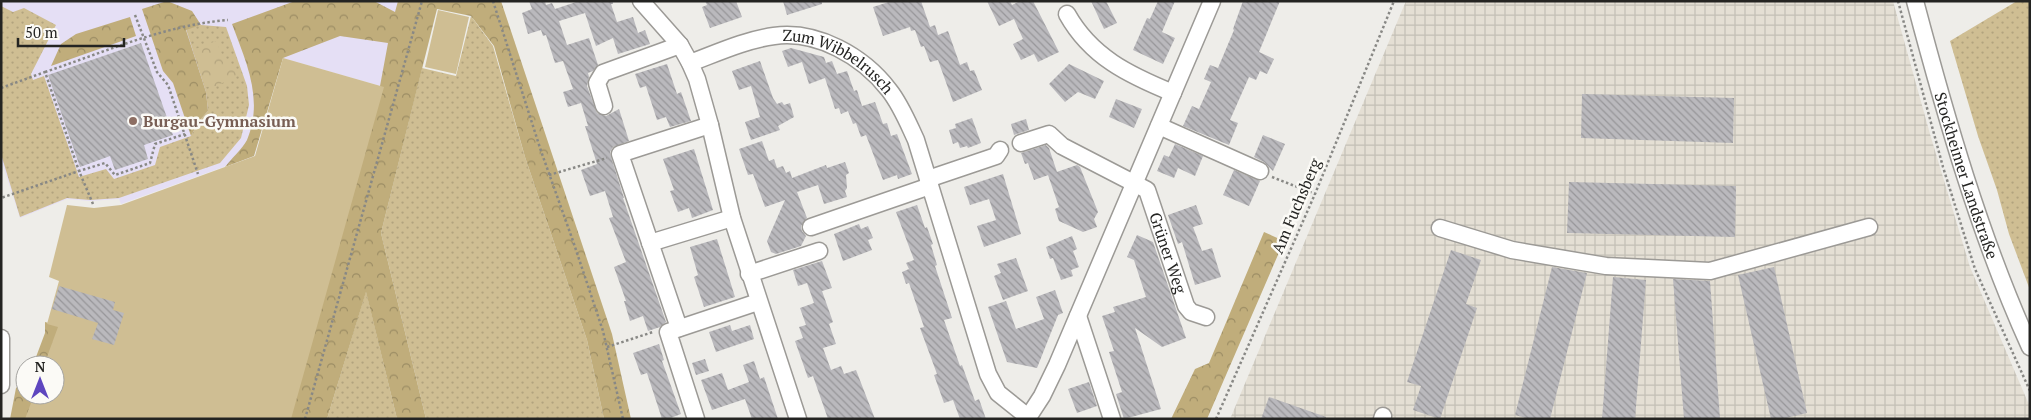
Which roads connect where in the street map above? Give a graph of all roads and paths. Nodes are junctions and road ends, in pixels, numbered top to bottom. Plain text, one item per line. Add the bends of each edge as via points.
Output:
1 (422, 1) edge
2 (493, 1) edge
3 (641, 1) edge
4 (1212, 1) edge
5 (1394, 1) edge
6 (1915, 1) edge
7 (1068, 14) dead end
8 (135, 15) dead end
9 (228, 20) dead end
10 (145, 38) junction
11 (680, 45) junction
12 (690, 63) junction
13 (45, 72) junction
14 (1, 88) edge
15 (1172, 93) junction
16 (604, 106) dead end
17 (710, 125) junction
18 (1159, 126) junction
19 (185, 134) junction
20 (1021, 143) dead end
21 (1000, 150) dead end
22 (620, 154) junction
23 (79, 172) junction
24 (1260, 172) joint
25 (198, 174) dead end
26 (549, 175) junction
27 (929, 182) junction
28 (1135, 182) junction
29 (1315, 194) junction
30 (1, 198) edge
31 (93, 204) dead end
32 (732, 218) junction
33 (1869, 226) dead end
34 (811, 228) dead end
35 (1440, 228) dead end
36 (650, 244) junction
37 (818, 251) dead end
38 (749, 274) junction
39 (758, 302) junction
40 (1078, 316) junction
41 (1206, 317) dead end
42 (673, 330) junction
43 (1, 338) edge
44 (607, 347) junction
45 (2030, 347) edge
46 (2, 381) edge
47 (1028, 418) edge
48 (305, 419) edge
49 (623, 419) edge
50 (696, 419) edge
51 (798, 419) edge
52 (1112, 419) edge
53 (1216, 419) edge

1 - 48 path
2 - 26 path
3 - 11 street
4 - 15 street, Grüner Weg
5 - 29 path, Am Fuchsberg
6 - 45 street, Stockheimer Landstraße via 1992,254
7 - 15 street via 1078,33 1106,59 1142,81
8 - 10 path
9 - 10 path via 202,22
10 - 13 path
10 - 19 path via 157,72 168,85
11 - 12 street
11 - 16 street via 603,73 597,83
12 - 17 street
12 - 27 street, Zum Wibbelrusch via 774,36 795,35 833,46 854,58 889,90 916,140
13 - 14 path
13 - 23 path
15 - 18 street, Grüner Weg
17 - 22 street
17 - 32 street
18 - 24 street
18 - 28 street, Grüner Weg
19 - 23 path via 155,144 150,162 115,174 106,163
19 - 25 path
20 - 28 street, Grüner Weg via 1047,134 1062,146
21 - 27 street via 996,156
22 - 26 path
22 - 36 street
23 - 30 path
23 - 31 path
24 - 29 path
26 - 44 path
27 - 34 street
27 - 47 street, Zum Wibbelrusch via 988,374 998,393
28 - 40 street, Grüner Weg
28 - 41 street, Grüner Weg via 1147,190 1186,306 1191,312
29 - 53 path, Am Fuchsberg
32 - 36 street
32 - 38 street
33 - 35 street via 1710,271 1606,266 1512,250
36 - 42 street
37 - 38 street
38 - 39 street
39 - 42 street
39 - 51 street
40 - 47 street, Grüner Weg via 1057,366
40 - 52 street
42 - 44 path via 658,331
42 - 50 street
43 - 46 street
44 - 49 path

